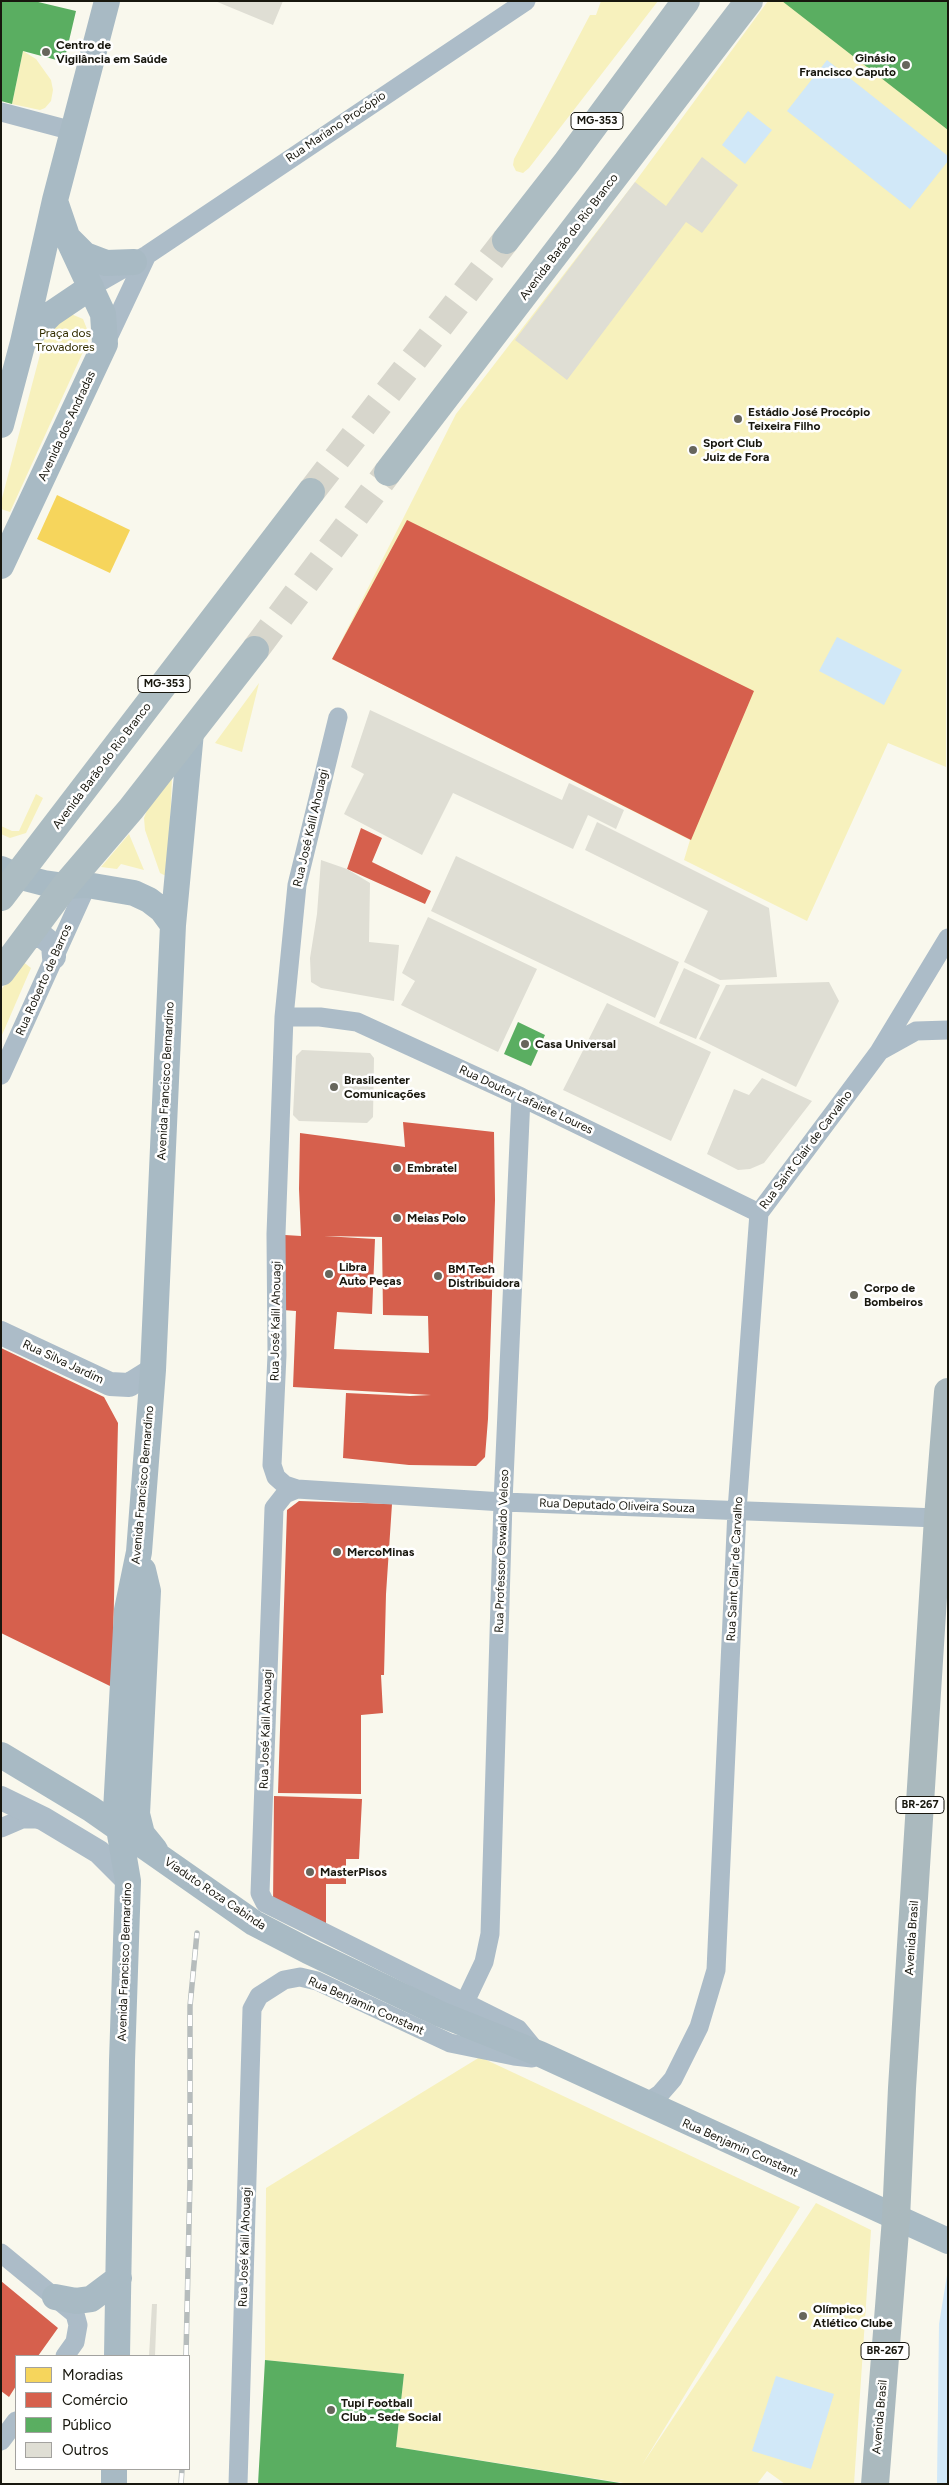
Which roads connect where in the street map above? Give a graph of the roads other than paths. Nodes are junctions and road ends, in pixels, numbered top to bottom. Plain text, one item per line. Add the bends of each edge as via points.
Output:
1 (107, 1) edge
2 (496, 1) edge
3 (526, 1) edge
4 (686, 1) edge
5 (749, 1) edge
6 (486, 26) junction
7 (1, 112) edge
8 (73, 131) junction
9 (55, 200) junction
10 (68, 239) junction
11 (506, 240) tunnel mouth
12 (140, 258) junction
13 (91, 287) junction
14 (23, 342) junction
15 (105, 344) junction
16 (1, 426) edge
17 (388, 472) tunnel mouth
18 (311, 492) tunnel mouth
19 (1, 565) edge
20 (256, 650) tunnel mouth
21 (338, 716) dead end
22 (191, 732) junction
23 (7, 881) edge
24 (76, 886) junction
25 (173, 925) junction
26 (948, 938) edge
27 (24, 940) junction
28 (54, 958) junction
29 (1, 972) edge
30 (284, 1017) junction
31 (948, 1030) edge
32 (879, 1052) junction
33 (1, 1075) edge
34 (521, 1097) junction
35 (759, 1214) junction
36 (1, 1333) edge
37 (152, 1370) junction
38 (948, 1392) edge
39 (297, 1489) junction
40 (503, 1502) junction
41 (737, 1510) junction
42 (938, 1518) junction
43 (139, 1552) junction
44 (1, 1755) edge
45 (1, 1798) edge
46 (44, 1819) junction
47 (1, 1828) edge
48 (160, 1857) junction
49 (128, 1881) junction
50 (265, 1903) joint
51 (465, 2002) junction
52 (252, 2010) joint
53 (440, 2014) joint
54 (544, 2056) junction
55 (644, 2104) junction
56 (896, 2218) junction
57 (940, 2238) edge
58 (1, 2253) edge
59 (119, 2278) junction
60 (55, 2297) junction
61 (66, 2355) edge
62 (117, 2355) edge
63 (15, 2422) edge
64 (1, 2441) edge
65 (114, 2470) edge
66 (114, 2484) edge
67 (238, 2484) edge
68 (874, 2484) edge

1 - 8 main road
2 - 6 street
3 - 6 street, Rua Mariano Procópio
4 - 11 main road, MG-353
5 - 17 main road, Avenida Barão do Rio Branco
6 - 12 street, Rua Mariano Procópio
7 - 8 street
8 - 9 main road
9 - 10 main road, Avenida dos Andradas
9 - 14 main road
10 - 12 main road via 85,255 106,263
10 - 13 main road, Avenida dos Andradas
12 - 13 street, Rua Mariano Procópio
12 - 15 street
13 - 14 main road via 51,314
13 - 15 main road, Avenida dos Andradas via 103,314
14 - 16 main road
15 - 19 main road, Avenida dos Andradas
18 - 23 main road, Avenida Barão do Rio Branco / MG-353
20 - 22 main road
21 - 30 street, Rua José Kalil Ahouagi via 297,885
22 - 24 main road via 130,809
22 - 25 main road, Avenida Francisco Bernardino
23 - 24 main road
24 - 25 main road via 134,893 162,910
24 - 27 main road
24 - 28 street, Rua Roberto de Barros
25 - 37 main road, Avenida Francisco Bernardino
26 - 32 street, Rua Saint Clair de Carvalho
27 - 28 street via 42,936 53,945
27 - 29 main road
28 - 33 street, Rua Roberto de Barros
30 - 34 street, Rua Doutor Lafaiete Loures via 357,1022
30 - 39 street, Rua José Kalil Ahouagi via 272,1466 280,1482
31 - 32 street, Rua Saint Clair de Carvalho via 916,1030
32 - 35 street, Rua Saint Clair de Carvalho
34 - 35 street, Rua Doutor Lafaiete Loures
34 - 40 street, Rua Professor Oswaldo Veloso
35 - 41 street, Rua Saint Clair de Carvalho
36 - 37 street, Rua Silva Jardim via 110,1384 129,1385
37 - 43 main road, Avenida Francisco Bernardino
38 - 42 highway, Avenida Brasil / BR-267
39 - 40 street, Rua Deputado Oliveira Souza
39 - 50 street, Rua José Kalil Ahouagi via 285,1494 274,1508 260,1893
40 - 41 street, Rua Deputado Oliveira Souza
40 - 51 street, Rua Professor Oswaldo Veloso via 490,1934 484,1962
41 - 42 street, Rua Deputado Oliveira Souza
41 - 55 street, Rua Saint Clair de Carvalho via 716,1970 699,2027 673,2079 660,2094
42 - 56 highway, Avenida Brasil / BR-267
43 - 48 main road via 148,1591 137,1814 142,1834
43 - 49 main road, Avenida Francisco Bernardino via 127,1610 116,1811
44 - 48 main road, Viaduto Roza Cabinda via 91,1809
45 - 46 street
46 - 47 street via 22,1819
46 - 49 street via 99,1852
48 - 53 main road, Viaduto Roza Cabinda via 254,1923
49 - 59 main road, Avenida Francisco Bernardino
50 - 51 street, Rua Benjamin Constant
51 - 54 street, Rua Benjamin Constant via 518,2029
52 - 54 street, Rua Benjamin Constant via 259,1996 272,1986 300,1977 317,1981 450,2043 514,2056
52 - 67 street, Rua José Kalil Ahouagi
53 - 54 main road, Rua Benjamin Constant
54 - 55 main road, Rua Benjamin Constant
55 - 56 main road, Rua Benjamin Constant
56 - 57 main road, Rua Benjamin Constant
56 - 68 highway, Avenida Brasil / BR-267
58 - 60 street
59 - 60 main road via 91,2299 76,2301
59 - 62 main road, Avenida Francisco Bernardino
60 - 61 street via 75,2314 78,2325 75,2342
63 - 64 street
65 - 66 main road

